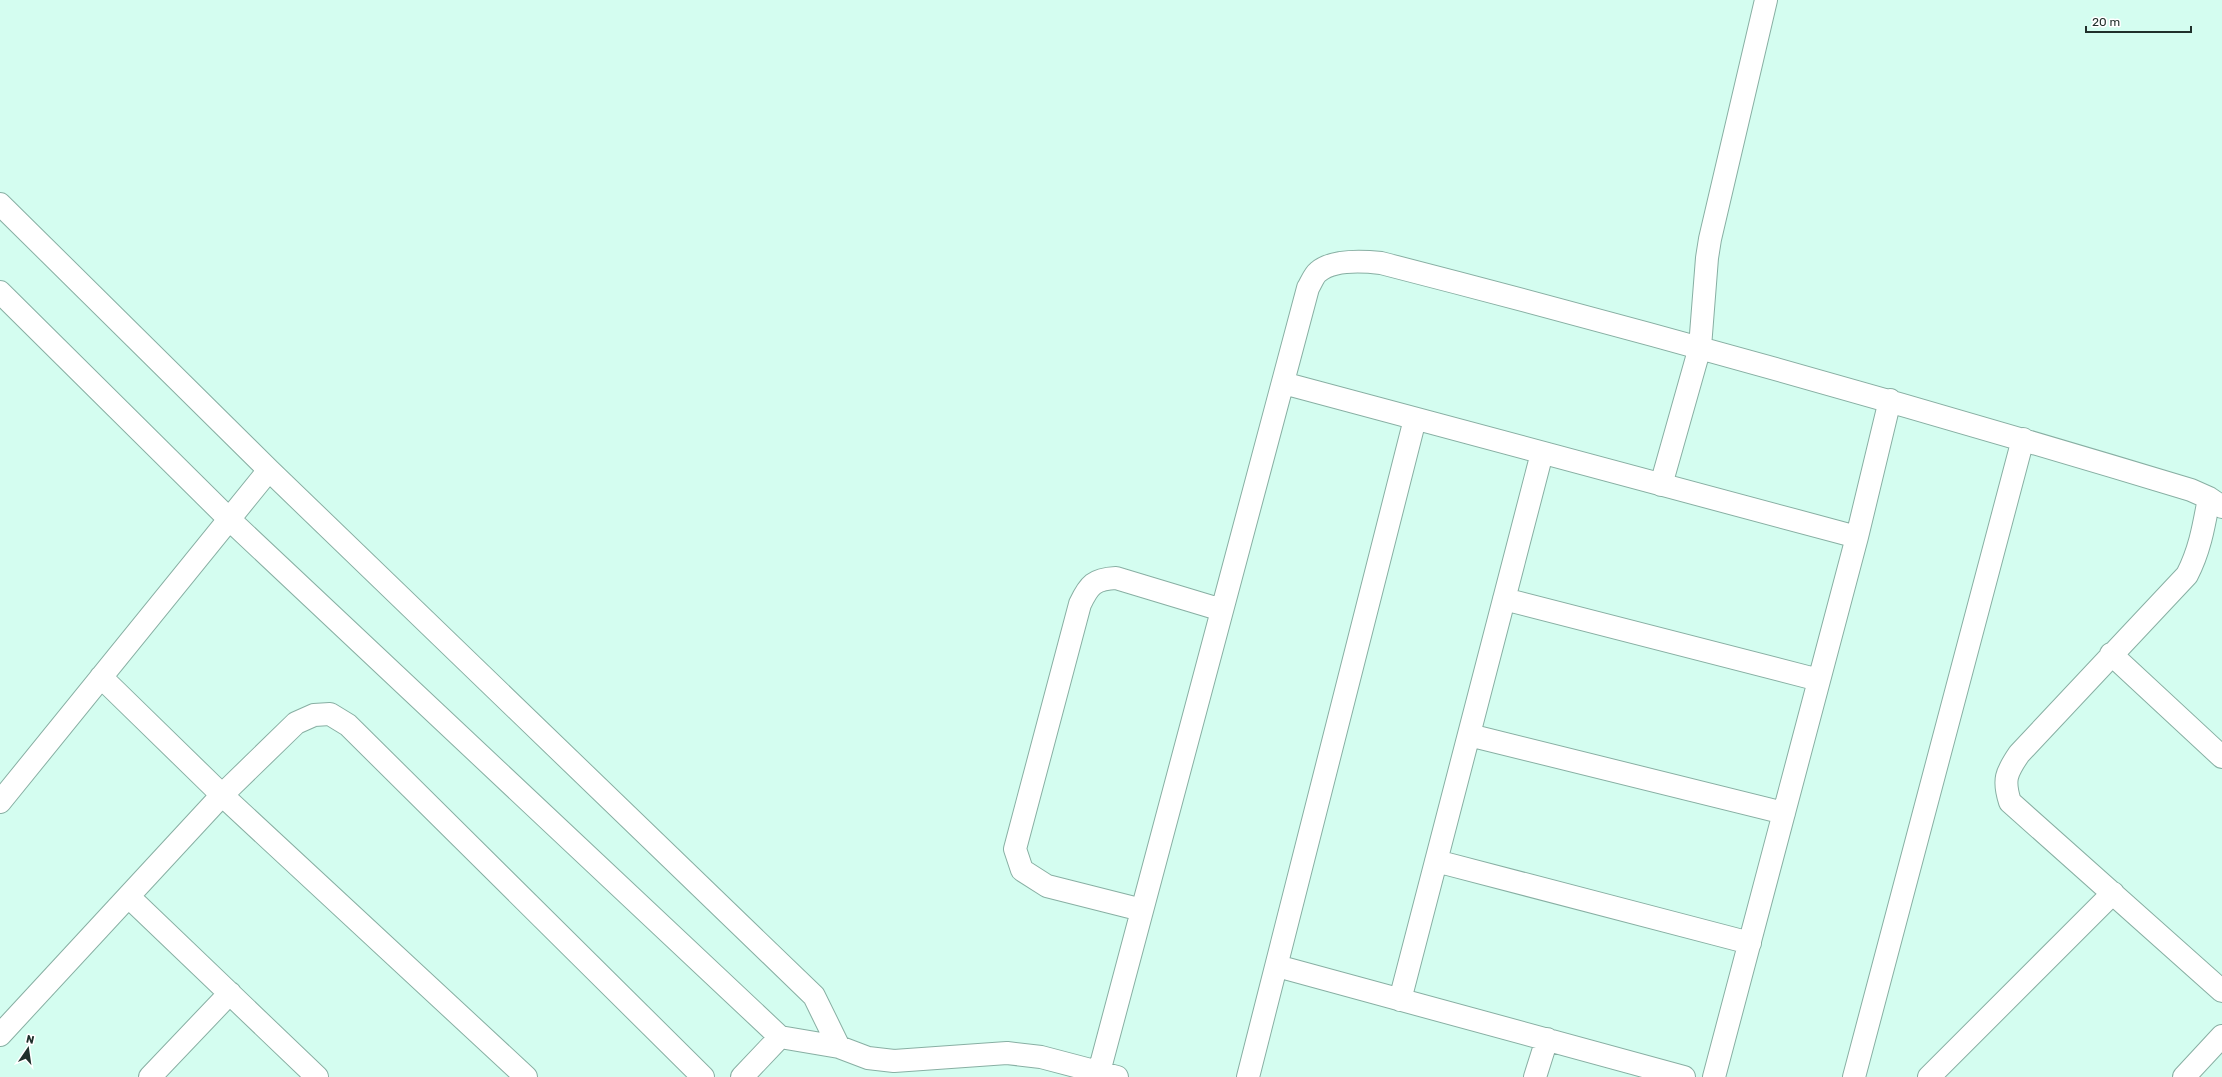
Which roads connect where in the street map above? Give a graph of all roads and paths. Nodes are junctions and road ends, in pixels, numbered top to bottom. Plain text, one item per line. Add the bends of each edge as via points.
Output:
1 (1766, 0) edge
2 (0, 204) edge
3 (0, 292) edge
4 (1700, 347) junction
5 (1283, 383) junction
6 (1890, 400) junction
7 (1416, 419) junction
8 (2023, 439) junction
9 (1542, 453) junction
10 (269, 470) junction
11 (1661, 485) junction
12 (2216, 502) edge
13 (229, 519) junction
14 (1857, 537) junction
15 (1504, 599) junction
16 (1222, 610) junction
17 (2111, 654) junction
18 (101, 677) junction
19 (1819, 680) junction
20 (1469, 735) junction
21 (2222, 757) edge
22 (222, 795) junction
23 (0, 802) edge
24 (1784, 813) junction
25 (1436, 861) junction
26 (2113, 893) junction
27 (129, 897) junction
28 (1142, 910) junction
29 (1750, 944) junction
30 (1277, 966) junction
31 (2222, 991) edge
32 (230, 993) junction
33 (1400, 1000) junction
34 (0, 1035) edge
35 (2222, 1036) edge
36 (780, 1038) junction
37 (1547, 1039) junction
38 (839, 1047) junction
39 (1108, 1075) edge
40 (150, 1077) edge
41 (317, 1077) edge
42 (526, 1077) edge
43 (703, 1077) edge
44 (742, 1077) edge
45 (1248, 1077) edge
46 (1535, 1077) edge
47 (1684, 1077) edge
48 (1714, 1077) edge
49 (1854, 1077) edge
50 (1929, 1077) edge
51 (2184, 1077) edge

1 - 4 street via 1710,239
2 - 10 street
3 - 13 street
4 - 5 street via 1381,263 1363,261 1329,266 1317,272 1308,288
4 - 6 street
4 - 11 street
5 - 7 street
5 - 16 street
6 - 8 street
6 - 14 street
7 - 9 street
7 - 30 street
8 - 12 street via 2191,490
8 - 49 street
9 - 11 street
9 - 15 street
10 - 13 street
10 - 38 street via 814,996
11 - 14 street
12 - 17 street via 2195,560 2187,574
13 - 18 street
13 - 36 street
14 - 19 street
15 - 19 street
15 - 20 street
16 - 28 street
16 - 28 street via 1116,578 1101,579 1088,588 1080,604 1016,849 1022,870 1046,886
17 - 21 street
17 - 26 street via 2019,754 2009,768 2005,787 2010,802
18 - 22 street
18 - 23 street
19 - 24 street
20 - 24 street
20 - 25 street
22 - 27 street
22 - 42 street
22 - 43 street via 296,723 314,714 330,714 348,725
24 - 29 street
25 - 29 street
25 - 33 street
26 - 31 street
26 - 50 street
27 - 32 street
27 - 34 street
28 - 39 street
29 - 48 street
30 - 33 street
30 - 45 street
32 - 40 street
32 - 41 street
33 - 37 street
35 - 51 street
36 - 38 street
36 - 44 street
37 - 46 street
37 - 47 street
38 - 39 street via 868,1058 894,1062 1007,1053 1041,1057

